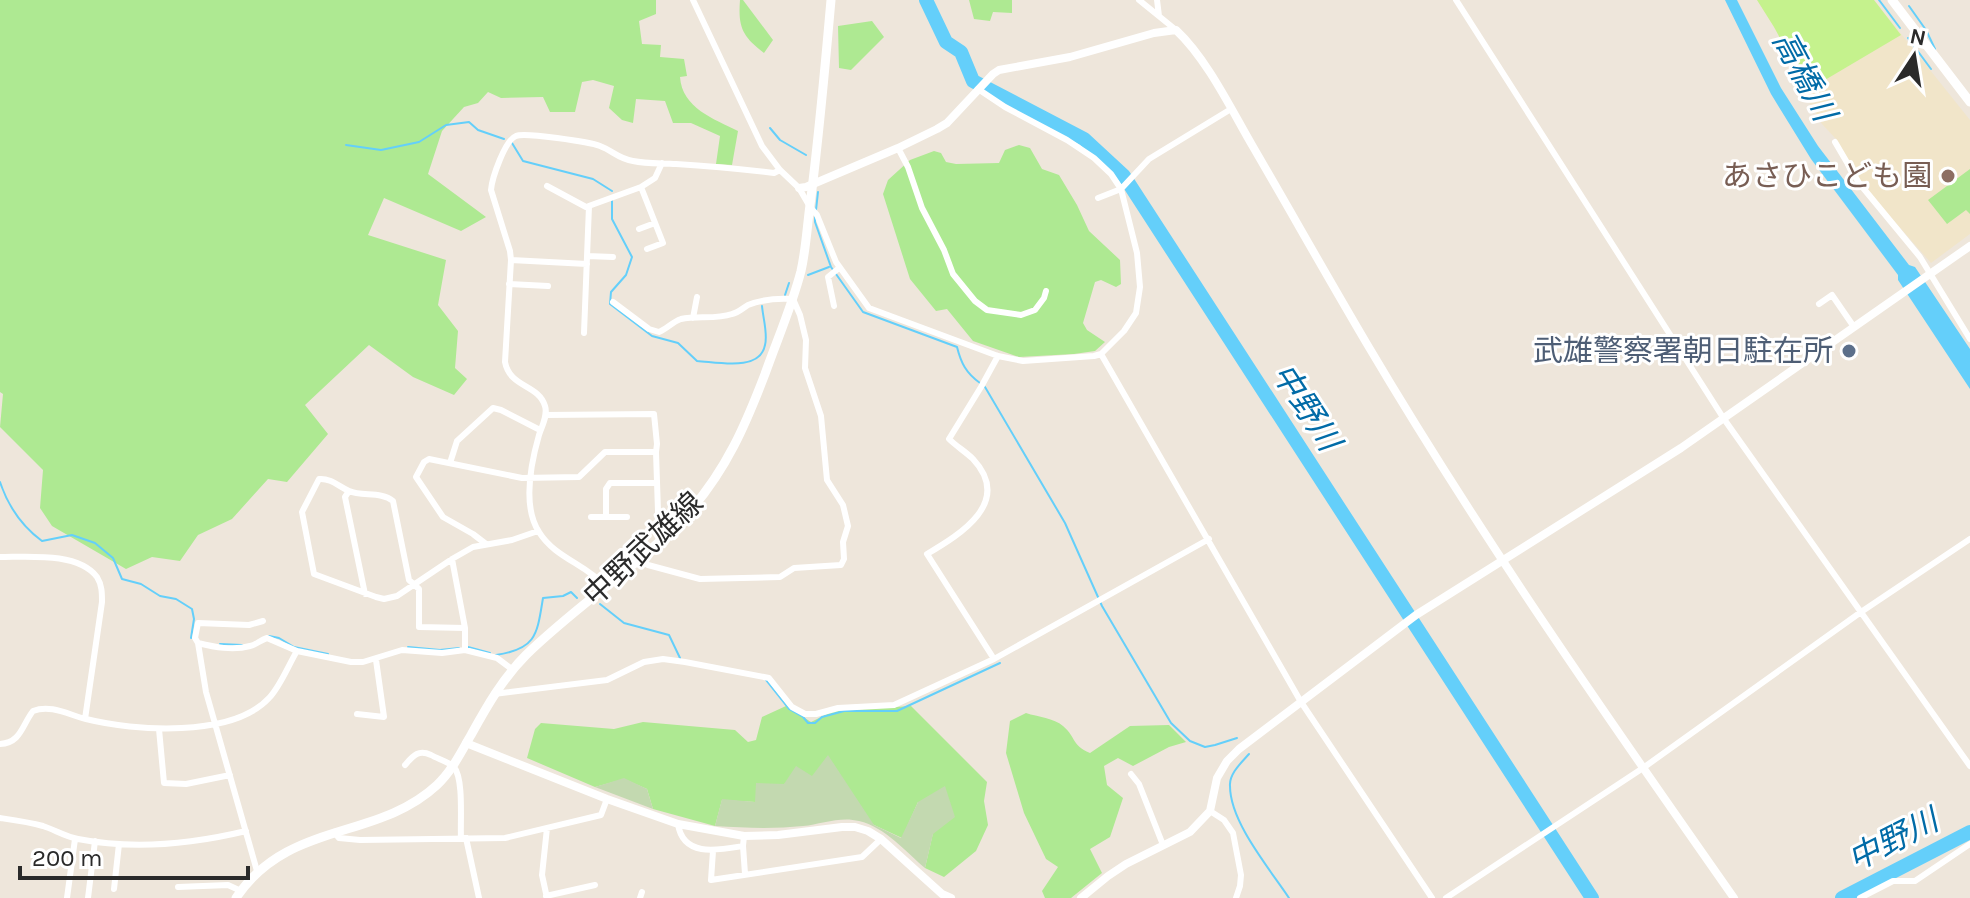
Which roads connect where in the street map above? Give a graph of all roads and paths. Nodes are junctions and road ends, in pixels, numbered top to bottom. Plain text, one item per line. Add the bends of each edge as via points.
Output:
1 (693, 0) edge
2 (831, 0) edge
3 (1139, 0) edge
4 (1157, 0) edge
5 (1456, 0) edge
6 (1892, 0) edge
7 (1160, 17) junction
8 (1176, 30) junction
9 (978, 89) junction
10 (1968, 94) edge
11 (1231, 109) junction
12 (1835, 142) dead end
13 (898, 148) junction
14 (662, 163) junction
15 (780, 170) junction
16 (813, 184) junction
17 (547, 186) dead end
18 (641, 187) junction
19 (799, 188) junction
20 (1121, 189) junction
21 (1098, 198) dead end
22 (589, 206) junction
23 (810, 207) junction
24 (655, 223) junction
25 (639, 229) dead end
26 (1970, 246) edge
27 (647, 249) dead end
28 (613, 257) dead end
29 (511, 260) junction
30 (587, 260) junction
31 (839, 268) junction
32 (1928, 275) junction
33 (509, 284) junction
34 (548, 286) dead end
35 (1046, 291) dead end
36 (697, 297) dead end
37 (793, 299) junction
38 (613, 302) dead end
39 (1819, 304) dead end
40 (834, 306) dead end
41 (693, 318) junction
42 (1854, 327) junction
43 (584, 333) dead end
44 (1970, 339) edge
45 (1101, 354) junction
46 (998, 356) junction
47 (546, 415) junction
48 (1724, 419) junction
49 (540, 430) junction
50 (656, 452) junction
51 (450, 463) junction
52 (529, 478) junction
53 (657, 483) junction
54 (349, 491) junction
55 (591, 517) dead end
56 (606, 517) junction
57 (627, 517) dead end
58 (538, 531) junction
59 (1209, 539) junction
60 (1970, 539) edge
61 (659, 541) junction
62 (486, 544) junction
63 (0, 557) edge
64 (452, 559) junction
65 (638, 560) junction
66 (1502, 560) junction
67 (414, 584) junction
68 (605, 586) junction
69 (365, 594) junction
70 (1861, 612) junction
71 (263, 621) dead end
72 (465, 628) junction
73 (198, 643) junction
74 (465, 650) junction
75 (297, 651) junction
76 (994, 659) junction
77 (376, 660) junction
78 (513, 670) junction
79 (494, 694) junction
80 (1301, 702) junction
81 (357, 714) dead end
82 (85, 719) junction
83 (215, 724) junction
84 (159, 729) junction
85 (466, 743) junction
86 (0, 744) edge
87 (405, 765) dead end
88 (453, 766) junction
89 (1970, 766) edge
90 (1643, 768) junction
91 (1131, 774) dead end
92 (230, 775) junction
93 (607, 799) junction
94 (1210, 811) junction
95 (0, 818) edge
96 (678, 824) junction
97 (547, 828) junction
98 (246, 831) junction
99 (334, 832) junction
100 (464, 838) junction
101 (75, 839) junction
102 (881, 839) junction
103 (95, 841) junction
104 (743, 841) junction
105 (119, 844) junction
106 (1970, 844) edge
107 (1163, 845) junction
108 (713, 851) junction
109 (257, 871) junction
110 (745, 874) junction
111 (595, 885) dead end
112 (178, 887) dead end
113 (114, 889) dead end
114 (238, 894) edge
115 (546, 897) edge
116 (67, 898) edge
117 (88, 898) edge
118 (479, 898) edge
119 (951, 898) edge
120 (1081, 898) edge
121 (1236, 898) edge
122 (1432, 898) edge
123 (1446, 898) edge
124 (1734, 898) edge
125 (1860, 898) edge

1 - 15 street via 747,118
2 - 16 main road, 中野武雄線
3 - 7 street
4 - 7 street
5 - 48 street
6 - 10 main road
7 - 8 street
8 - 9 street via 1009,67
8 - 11 street
9 - 13 street via 947,123
9 - 20 street via 1094,158
11 - 20 street via 1149,159
11 - 66 street
12 - 32 street
13 - 16 street
13 - 35 street via 953,274 975,301 987,310 1021,315 1035,310
14 - 15 street
14 - 18 street via 655,178
14 - 29 street via 635,162 571,139 514,136 491,190
15 - 19 street
16 - 19 street
16 - 23 main road, 中野武雄線
17 - 22 street
18 - 22 street
18 - 24 street
19 - 23 street
20 - 21 street
20 - 45 street via 1140,287 1136,313
22 - 30 street
23 - 31 street
23 - 37 main road, 中野武雄線
24 - 25 street
24 - 27 street via 663,243
26 - 32 street
28 - 30 street
29 - 30 street
29 - 33 street
30 - 43 street
31 - 40 street via 828,277
31 - 46 street via 869,308
32 - 42 street
32 - 44 street
33 - 34 street
33 - 47 street via 507,371 539,396
36 - 41 street
37 - 41 street via 767,300 715,318
37 - 61 main road, 中野武雄線 via 732,453 704,494
37 - 65 street via 806,340 805,368 821,416 827,480 843,505 848,526 841,565 794,568 780,577 700,579
38 - 41 street via 659,332 674,321
39 - 42 street via 1832,295
42 - 48 street
45 - 46 street via 1023,361
45 - 59 street
46 - 76 street via 949,439 984,476 989,489 983,510 958,536 927,554
47 - 49 street
47 - 50 street via 654,414
48 - 66 street
48 - 70 street
49 - 51 street via 493,408 457,441
49 - 52 street
50 - 52 street via 605,452 579,477
50 - 53 street
51 - 52 street
51 - 62 street via 429,459 416,477 443,517
52 - 58 street
53 - 56 street via 610,483
53 - 61 street
54 - 67 street via 393,501
54 - 69 street via 345,497
54 - 69 street via 319,479 302,512 314,574
55 - 56 street
56 - 57 street
58 - 62 street
58 - 68 street via 558,554 595,574
59 - 76 street
59 - 80 street
60 - 70 street
61 - 65 main road, 中野武雄線
62 - 64 street
63 - 82 street via 63,558 98,578 102,602
64 - 67 street
64 - 72 street
65 - 68 main road, 中野武雄線
66 - 80 street via 1416,615
66 - 90 street
67 - 69 street via 384,599
67 - 72 street via 419,589 419,627
68 - 78 main road, 中野武雄線
70 - 89 street
70 - 90 street
71 - 73 street via 198,623
72 - 74 street
73 - 75 street via 247,647 267,638
73 - 83 street
74 - 77 street via 402,650
74 - 78 street via 497,658
75 - 77 street via 351,662
75 - 83 street via 270,698
76 - 79 street via 894,705 816,714 792,707 766,678 663,659 607,680
77 - 81 street via 384,717
78 - 79 main road, 中野武雄線
79 - 85 main road, 中野武雄線
80 - 94 street via 1227,761
80 - 122 street
82 - 84 street
82 - 86 street via 39,709 29,715 15,740
83 - 84 street
83 - 92 street
84 - 92 street via 164,783
85 - 88 main road, 中野武雄線
85 - 93 street
87 - 88 street via 423,752
88 - 99 main road, 中野武雄線 via 419,800
88 - 100 street
90 - 123 street
90 - 124 street
91 - 107 street
92 - 98 street
93 - 96 street
93 - 97 street via 601,815
94 - 107 street via 1190,832
94 - 121 street via 1233,833 1241,875
95 - 101 street
96 - 104 street
96 - 108 street via 689,844
97 - 100 street via 505,838
97 - 115 street via 542,875
98 - 105 street via 213,839
98 - 109 street
99 - 100 street via 339,838 360,840
99 - 109 main road, 中野武雄線 via 289,850
100 - 118 street
101 - 103 street
101 - 116 street
102 - 104 street via 855,827
102 - 110 street via 862,857
102 - 119 street
103 - 105 street
103 - 117 street
104 - 108 street
104 - 110 street
105 - 113 street
106 - 125 street via 1915,881 1893,881
107 - 120 street
108 - 110 street via 711,880
109 - 114 main road, 中野武雄線
111 - 115 street
112 - 114 street via 228,885

